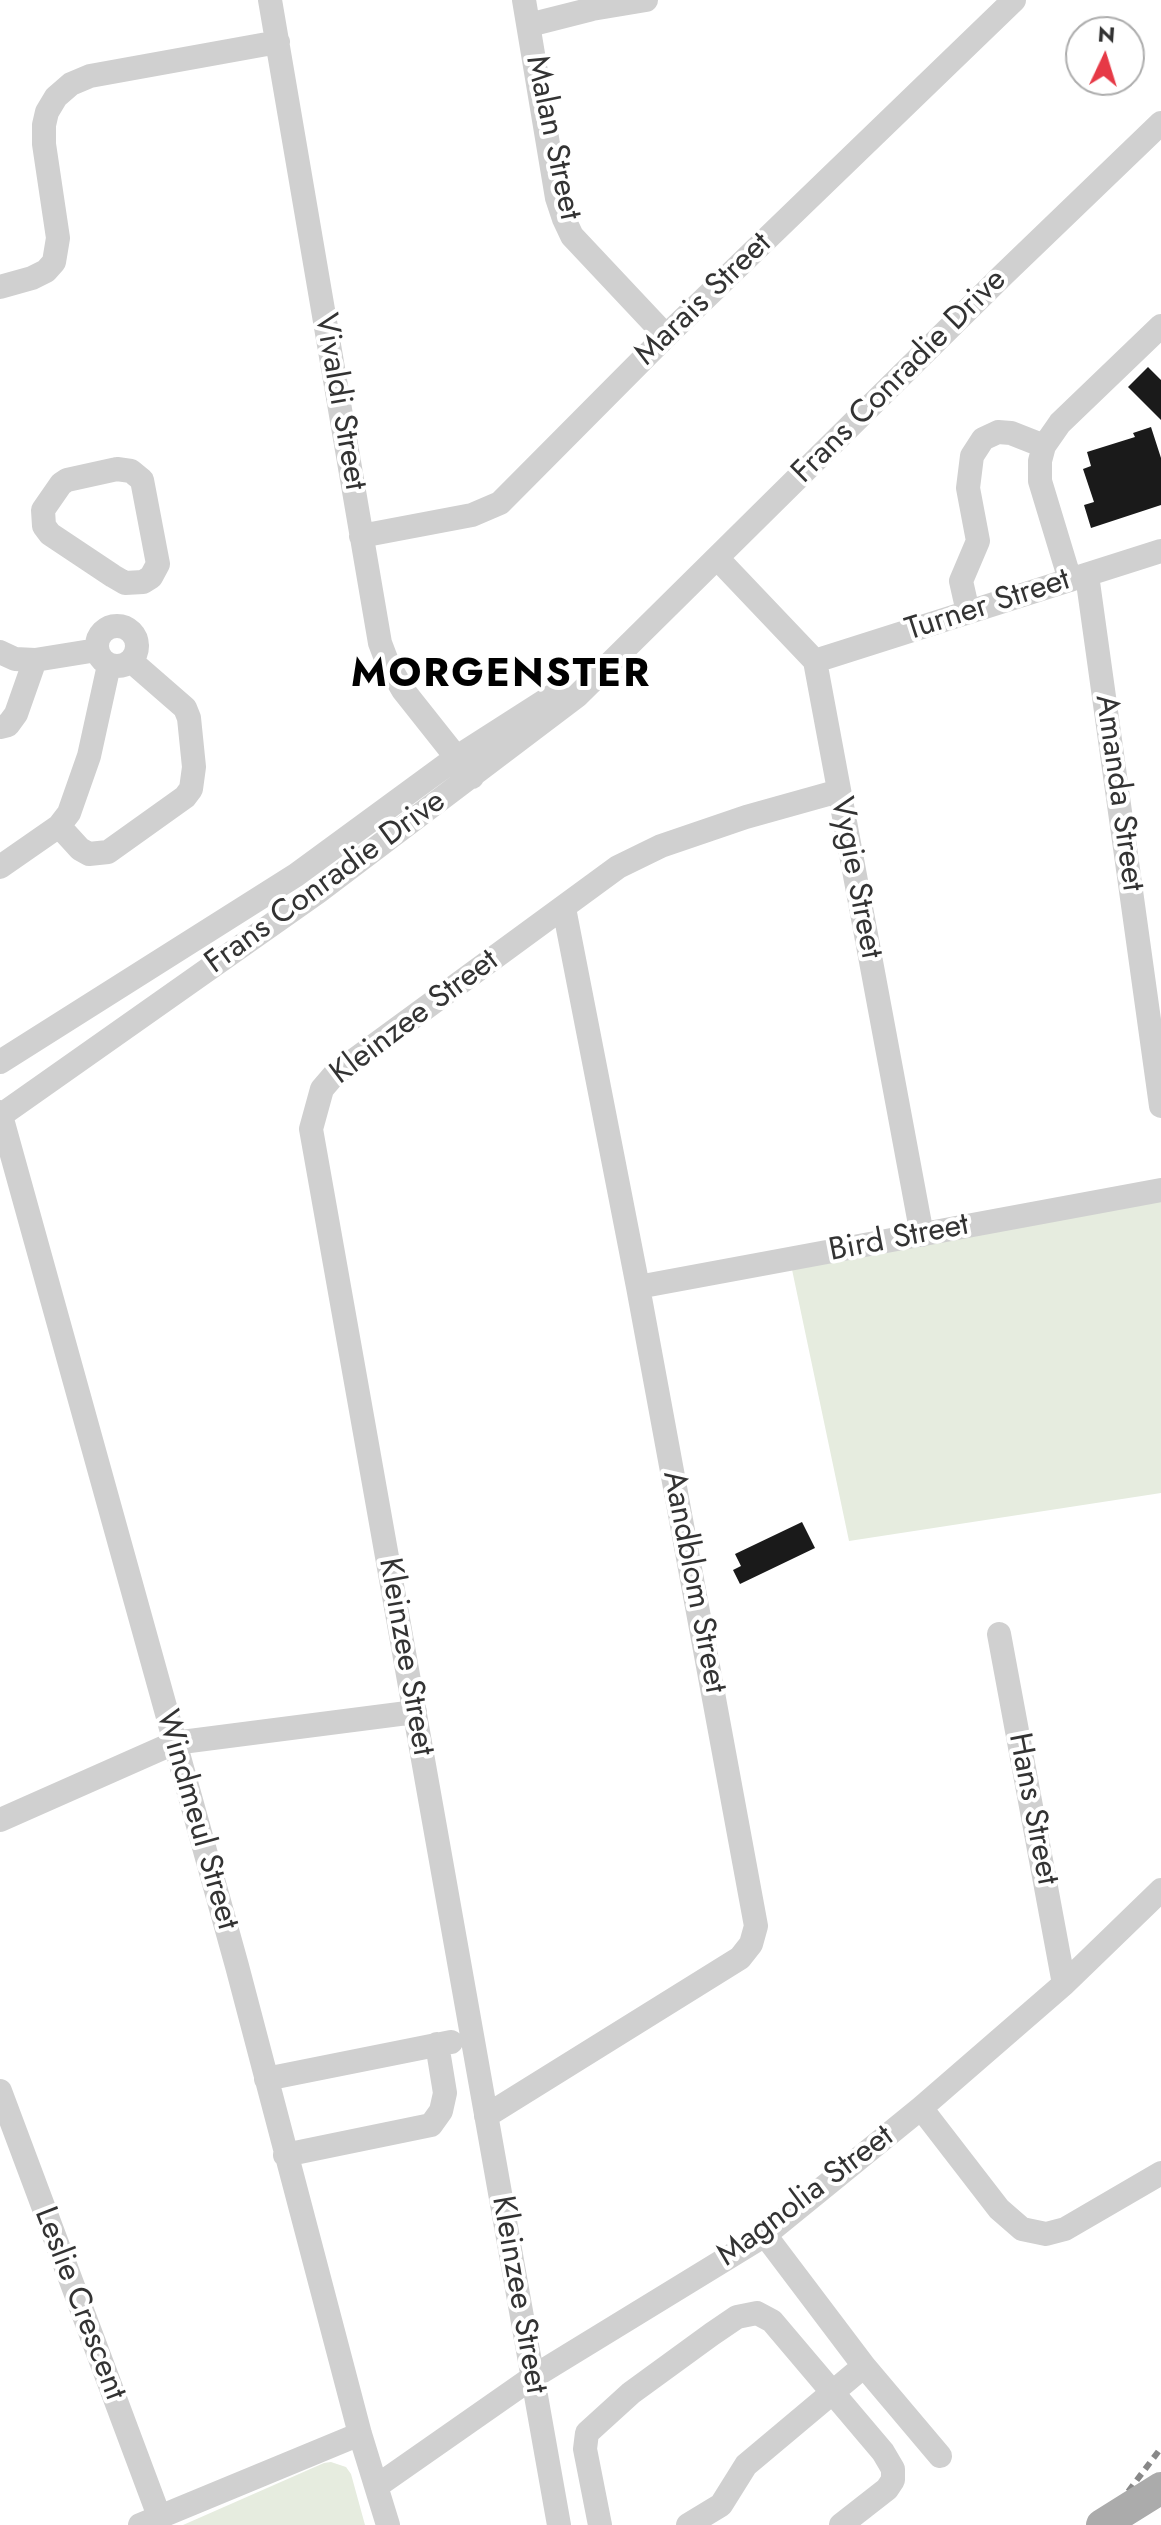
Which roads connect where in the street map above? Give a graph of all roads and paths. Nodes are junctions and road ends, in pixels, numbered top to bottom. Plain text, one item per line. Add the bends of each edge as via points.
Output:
1 (270, 0) edge
2 (524, 0) edge
3 (646, 0) edge
4 (1013, 0) edge
5 (529, 25) junction
6 (278, 42) junction
7 (1161, 123) edge
8 (0, 287) edge
9 (1161, 326) edge
10 (666, 336) junction
11 (1044, 446) junction
12 (361, 536) junction
13 (1161, 551) edge
14 (717, 558) junction
15 (1079, 577) junction
16 (125, 583) junction
17 (968, 612) junction
18 (124, 628) junction
19 (640, 634) junction
20 (0, 652) edge
21 (112, 659) junction
22 (35, 660) junction
23 (815, 661) junction
24 (0, 727) edge
25 (457, 757) junction
26 (472, 777) junction
27 (839, 791) junction
28 (59, 826) junction
29 (0, 867) edge
30 (564, 908) junction
31 (0, 1062) edge
32 (1161, 1106) edge
33 (0, 1114) edge
34 (1161, 1190) edge
35 (922, 1235) junction
36 (638, 1287) junction
37 (999, 1634) dead end
38 (415, 1712) junction
39 (174, 1743) junction
40 (0, 1820) edge
41 (1156, 1905) edge
42 (1064, 1984) junction
43 (472, 2038) junction
44 (437, 2044) junction
45 (266, 2079) junction
46 (0, 2091) edge
47 (921, 2108) junction
48 (486, 2116) junction
49 (285, 2155) junction
50 (1161, 2173) edge
51 (765, 2235) junction
52 (864, 2366) junction
53 (533, 2377) junction
54 (833, 2393) junction
55 (360, 2434) junction
56 (940, 2456) dead end
57 (377, 2486) junction
58 (1161, 2488) edge
59 (727, 2515) edge
60 (150, 2521) edge
61 (388, 2525) edge
62 (559, 2525) edge
63 (600, 2525) edge
64 (688, 2525) edge
65 (841, 2525) edge
66 (1102, 2525) edge

1 - 6 street, Vivaldi Street
2 - 5 street, Malan Street
3 - 5 street
4 - 10 street, Marais Street
5 - 10 street, Malan Street via 564,219 572,236
6 - 8 street via 90,76 56,97 44,125 58,238 54,262 32,278
6 - 12 street, Vivaldi Street
7 - 14 street, Frans Conradie Drive
9 - 11 street via 1060,423
10 - 12 street, Marais Street via 500,503 472,515
11 - 15 street, Amanda Street via 1040,481
11 - 17 street via 998,432 983,439 972,456 968,488 978,541 961,581
12 - 25 street, Vivaldi Street via 388,664
13 - 15 street, Turner Street
14 - 19 street, Frans Conradie Drive
14 - 23 street
15 - 17 street, Turner Street
15 - 32 street, Amanda Street
16 - 16 street via 143,582 158,564 142,480 125,469 67,480 43,510 44,526
16 - 18 street
17 - 23 street, Turner Street
18 - 21 street via 134,636 137,649
18 - 21 street via 114,626 98,640
19 - 25 street, Frans Conradie Drive
19 - 26 street, Frans Conradie Drive via 577,696
20 - 22 street
21 - 22 street
21 - 28 street via 77,797
21 - 28 street via 185,708 194,767 191,789 108,852 89,854
22 - 24 street via 16,714
23 - 27 street, Vygie Street
25 - 26 street, Vivaldi Street
25 - 31 street, Frans Conradie Drive via 296,875
26 - 33 street, Frans Conradie Drive via 318,892
27 - 30 street, Kleinzee Street via 638,855
27 - 35 street, Vygie Street
28 - 29 street
30 - 36 street, Aandblom Street
30 - 38 street, Kleinzee Street via 334,1075 322,1089 311,1129
33 - 39 street, Windmeul Street
34 - 35 street, Bird Street
35 - 36 street, Bird Street
36 - 48 street, Aandblom Street via 756,1926 740,1958
37 - 42 street, Hans Street
38 - 39 street
38 - 43 street, Kleinzee Street
39 - 40 street
39 - 45 street, Windmeul Street
41 - 42 street, Magnolia Street
42 - 47 street, Magnolia Street
43 - 44 street
43 - 48 street, Kleinzee Street
44 - 45 street
44 - 49 street via 445,2093 431,2125
45 - 49 street, Windmeul Street
46 - 60 street, Leslie Crescent
47 - 50 street via 999,2209 1022,2229 1046,2234 1065,2229
47 - 51 street, Magnolia Street
48 - 53 street, Kleinzee Street
49 - 55 street, Windmeul Street
51 - 52 street
51 - 53 street, Magnolia Street
52 - 54 street
52 - 56 street
53 - 57 street, Magnolia Street
53 - 62 street, Kleinzee Street
54 - 59 street via 746,2465
54 - 63 street via 772,2321 757,2313 737,2317 631,2393 587,2433 585,2449
54 - 65 street via 895,2472 887,2489
55 - 57 street, Windmeul Street
55 - 60 street
57 - 61 street, Windmeul Street
58 - 66 main road, bridge
59 - 64 street

